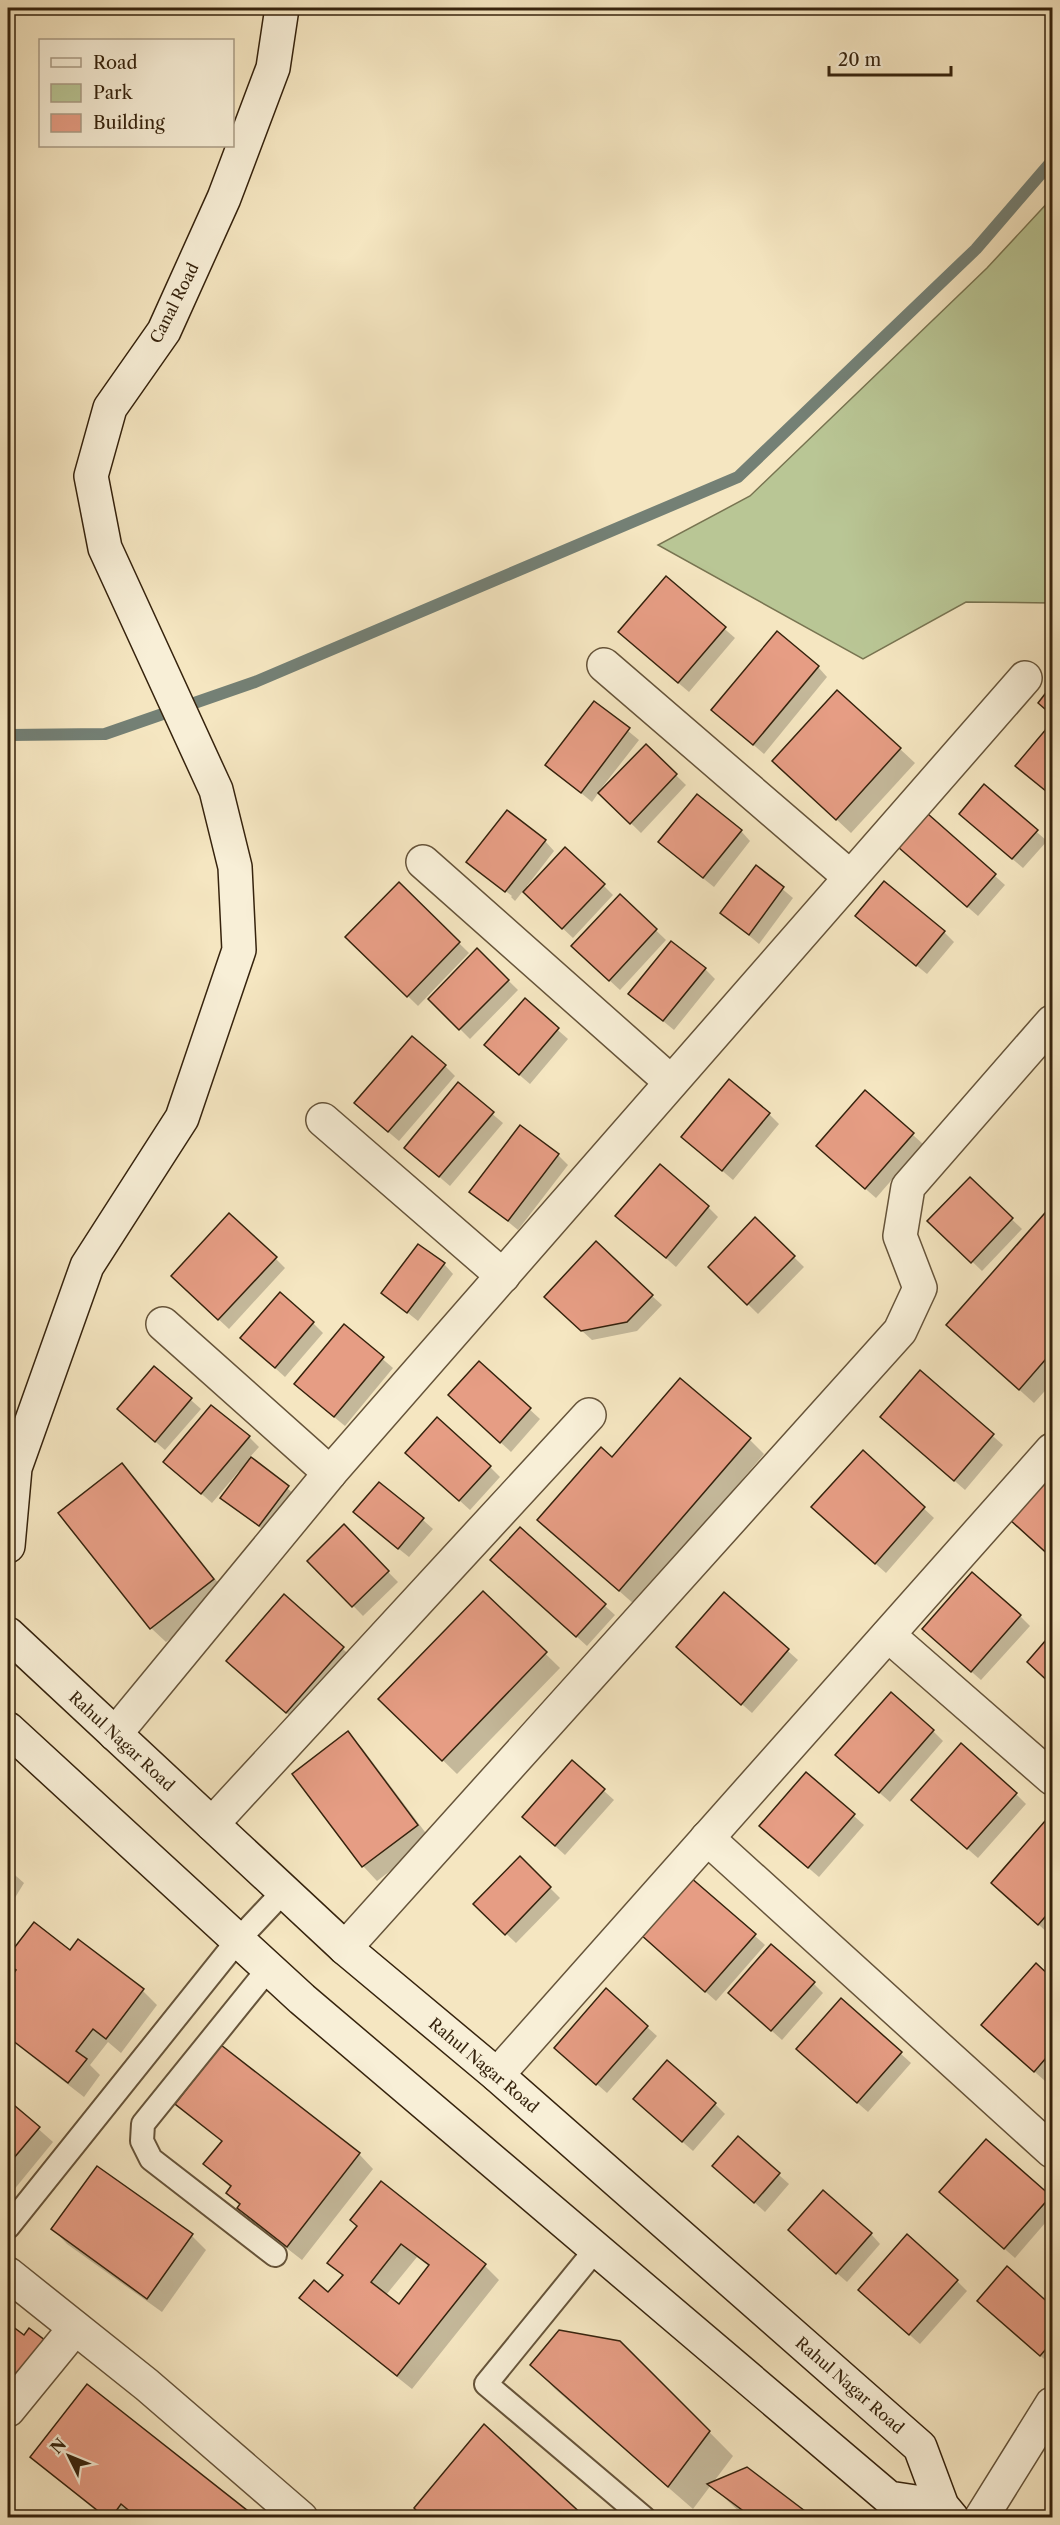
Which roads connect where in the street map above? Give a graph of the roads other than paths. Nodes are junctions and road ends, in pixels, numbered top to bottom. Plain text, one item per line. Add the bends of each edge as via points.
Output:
1 (282, 8) edge
2 (604, 665) dead end
3 (1025, 678) dead end
4 (423, 862) dead end
5 (850, 877) junction
6 (1053, 1022) edge
7 (671, 1082) junction
8 (323, 1120) dead end
9 (503, 1276) junction
10 (163, 1324) dead end
11 (588, 1415) dead end
12 (1053, 1450) edge
13 (330, 1473) junction
14 (8, 1546) edge
15 (8, 1634) edge
16 (888, 1635) junction
17 (8, 1729) edge
18 (115, 1734) junction
19 (1053, 1778) edge
20 (212, 1824) junction
21 (707, 1838) junction
22 (284, 1891) junction
23 (238, 1940) junction
24 (345, 1948) junction
25 (269, 1968) junction
26 (497, 2075) junction
27 (1053, 2151) edge
28 (8, 2228) edge
29 (596, 2249) junction
30 (275, 2255) dead end
31 (8, 2274) edge
32 (75, 2328) junction
33 (1053, 2403) edge
34 (8, 2410) edge
35 (947, 2512) edge
36 (301, 2517) edge
37 (644, 2517) edge
38 (981, 2517) edge

1 - 14 street, Canal Road via 273,68 224,198 164,331 110,408 91,476 105,548 216,790 235,867 238,950 182,1118 87,1266 15,1468
2 - 5 street
3 - 5 street
4 - 7 street
5 - 7 street
6 - 24 street via 908,1188 900,1236 920,1288 900,1331
7 - 9 street
8 - 9 street
9 - 13 street
10 - 13 street
11 - 20 street
12 - 16 street
13 - 18 street
15 - 18 street, Rahul Nagar Road
16 - 19 street
16 - 21 street
17 - 23 street, Rahul Nagar Road
18 - 20 street, Rahul Nagar Road
20 - 22 street, Rahul Nagar Road
21 - 26 street
21 - 27 street
22 - 23 lane
22 - 24 street, Rahul Nagar Road
23 - 25 street, Rahul Nagar Road
23 - 28 lane
24 - 26 street, Rahul Nagar Road
25 - 29 street, Rahul Nagar Road
25 - 30 lane via 143,2124 141,2141 151,2159
26 - 35 street, Rahul Nagar Road via 920,2447
29 - 35 street, Rahul Nagar Road via 889,2498
29 - 37 lane via 486,2384
31 - 32 street
32 - 34 street
32 - 36 street
33 - 38 street

